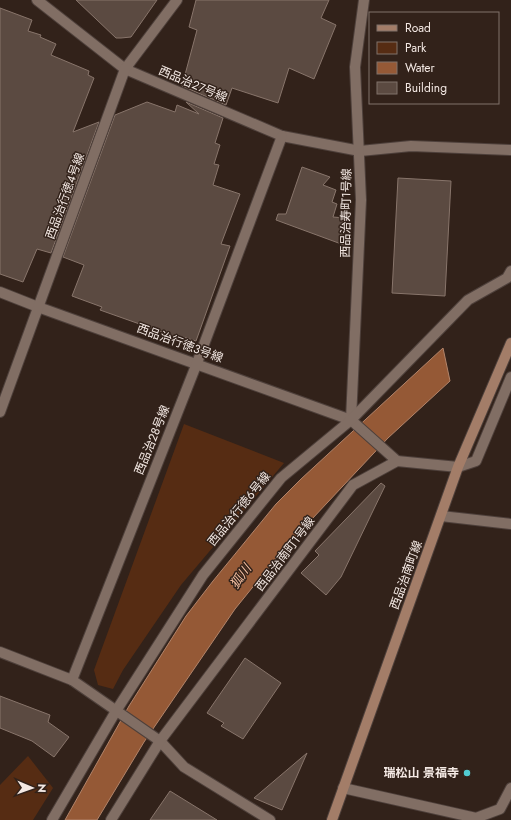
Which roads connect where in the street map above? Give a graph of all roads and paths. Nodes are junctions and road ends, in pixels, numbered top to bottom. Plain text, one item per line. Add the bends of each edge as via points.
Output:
1 (37, 0) edge
2 (177, 0) edge
3 (364, 0) edge
4 (125, 69) junction
5 (282, 136) junction
6 (511, 150) edge
7 (360, 151) junction
8 (511, 271) edge
9 (0, 292) edge
10 (38, 307) junction
11 (510, 345) edge
12 (197, 363) junction
13 (511, 377) edge
14 (0, 412) edge
15 (354, 422) junction
16 (397, 461) junction
17 (458, 467) junction
18 (441, 516) junction
19 (511, 524) edge
20 (0, 652) edge
21 (72, 680) junction
22 (116, 711) junction
23 (160, 741) junction
24 (343, 788) junction
25 (511, 788) edge
26 (52, 820) edge
27 (111, 820) edge
28 (270, 820) edge
29 (332, 820) edge

1 - 4 street, 西品治27号線
2 - 4 street, 西品治行徳4号線
3 - 7 street, 西品治寿町1号線 via 354,67
4 - 5 street, 西品治27号線
4 - 10 street, 西品治行徳4号線
5 - 7 street, 西品治27号線
5 - 12 street, 西品治28号線
6 - 7 street, 西品治27号線 via 411,146
7 - 15 street, 西品治寿町1号線 via 361,200
8 - 15 street, 西品治行徳6号線 via 507,278 468,300
9 - 10 street, 西品治行徳3号線
10 - 12 street, 西品治行徳3号線
10 - 14 street, 西品治行徳4号線
11 - 17 street, 西品治南町線
12 - 15 street, 西品治行徳3号線
12 - 21 street, 西品治28号線
13 - 17 street via 476,461
15 - 16 street, 西品治行徳3号線
15 - 22 street, 西品治行徳6号線 via 280,478 203,576
16 - 17 street
16 - 23 street, 西品治南町1号線 via 353,485
17 - 18 street, 西品治南町線
18 - 19 street
18 - 24 street, 西品治南町線
20 - 21 street
21 - 22 street
22 - 23 street
22 - 26 street, 西品治行徳6号線
23 - 27 street, 西品治南町1号線
23 - 28 street via 184,767
24 - 25 street via 476,818 500,809
24 - 29 street, 西品治南町線

